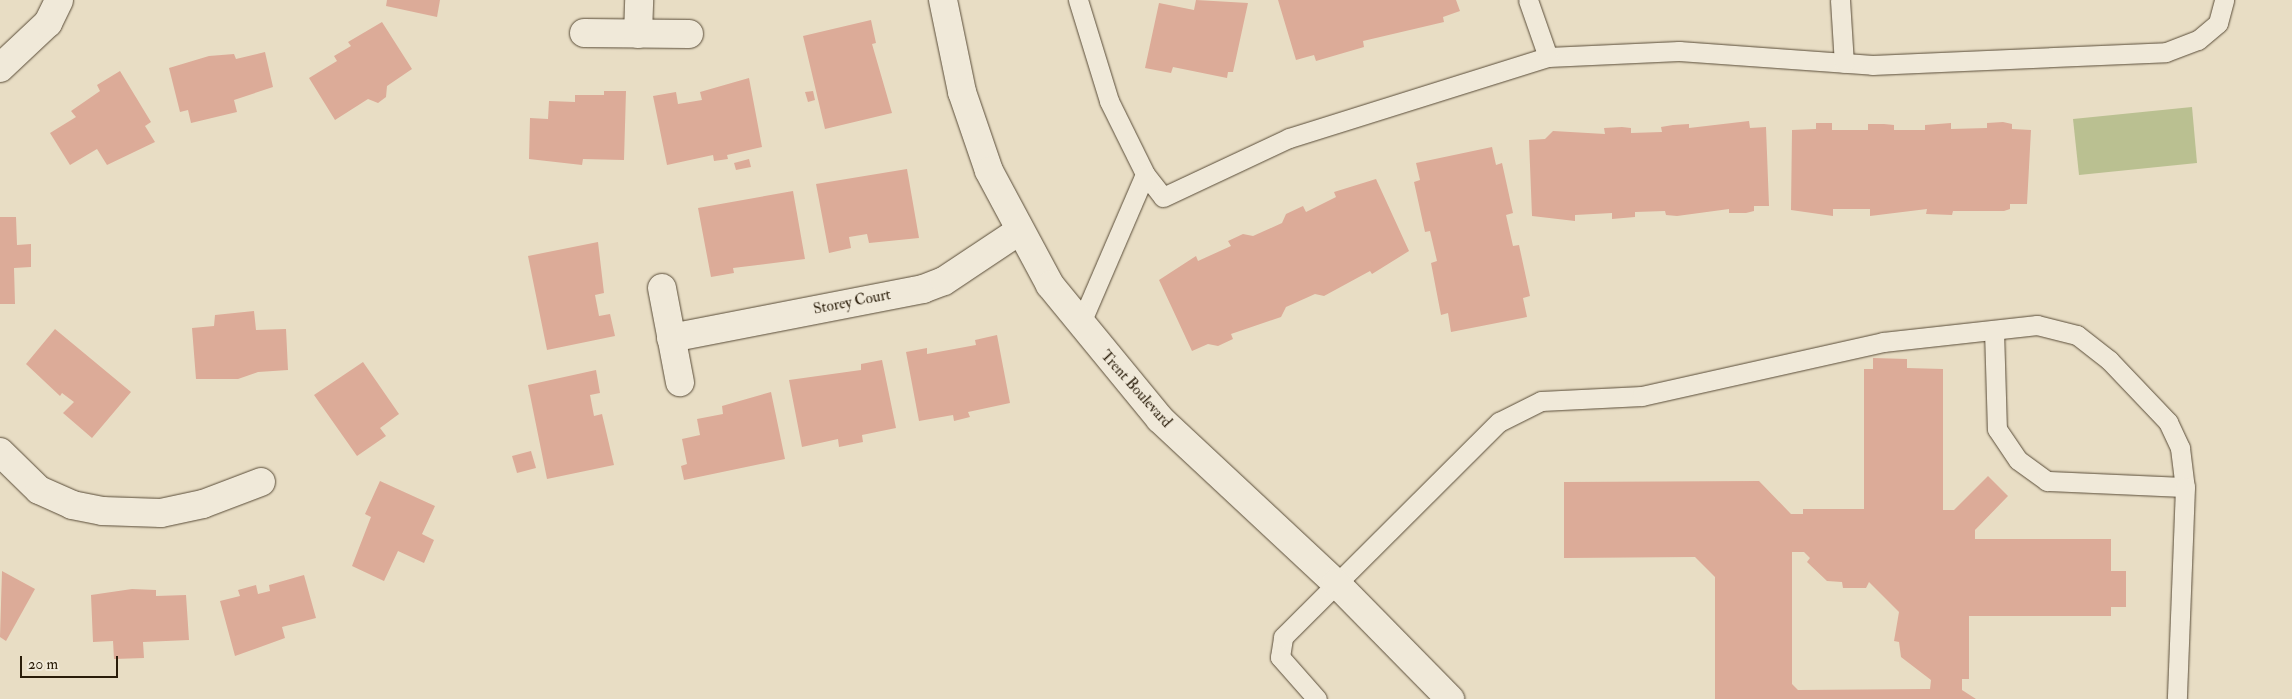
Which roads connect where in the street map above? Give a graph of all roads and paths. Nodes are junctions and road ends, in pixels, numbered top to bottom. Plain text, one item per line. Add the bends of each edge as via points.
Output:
1 (59, 0) edge
2 (639, 0) edge
3 (943, 0) edge
4 (1078, 0) edge
5 (1528, 0) edge
6 (1840, 0) edge
7 (2224, 0) edge
8 (584, 33) dead end
9 (638, 34) junction
10 (690, 34) dead end
11 (1548, 57) junction
12 (1844, 63) junction
13 (0, 68) edge
14 (1145, 174) junction
15 (1019, 231) junction
16 (662, 288) dead end
17 (1080, 325) junction
18 (1994, 330) junction
19 (671, 338) junction
20 (680, 382) dead end
21 (0, 452) edge
22 (261, 482) dead end
23 (2185, 488) junction
24 (1336, 583) junction
25 (1317, 699) edge
26 (1450, 699) edge
27 (2177, 699) edge

1 - 13 street via 48,23
2 - 9 street
3 - 15 street, Trent Boulevard via 962,92 989,171
4 - 14 lane via 1109,101
5 - 11 lane
6 - 12 lane
7 - 12 lane via 2218,24 2198,40 2166,52
8 - 9 street
9 - 10 street
11 - 12 lane via 1679,51
11 - 14 lane via 1289,138 1163,197
14 - 17 lane
15 - 17 street, Trent Boulevard
15 - 19 street, Storey Court via 944,281 923,289
16 - 19 street
17 - 24 street, Trent Boulevard via 1160,419
18 - 23 lane via 2037,326 2077,335 2109,360 2168,422 2180,448
18 - 23 lane via 1998,430 2018,460 2047,481
18 - 24 lane via 1882,342 1642,396 1541,401 1499,422
19 - 20 street
21 - 22 street via 39,490 72,505 102,511 160,513 203,504
23 - 27 lane
24 - 25 lane via 1283,637 1280,657
24 - 26 street, Trent Boulevard

